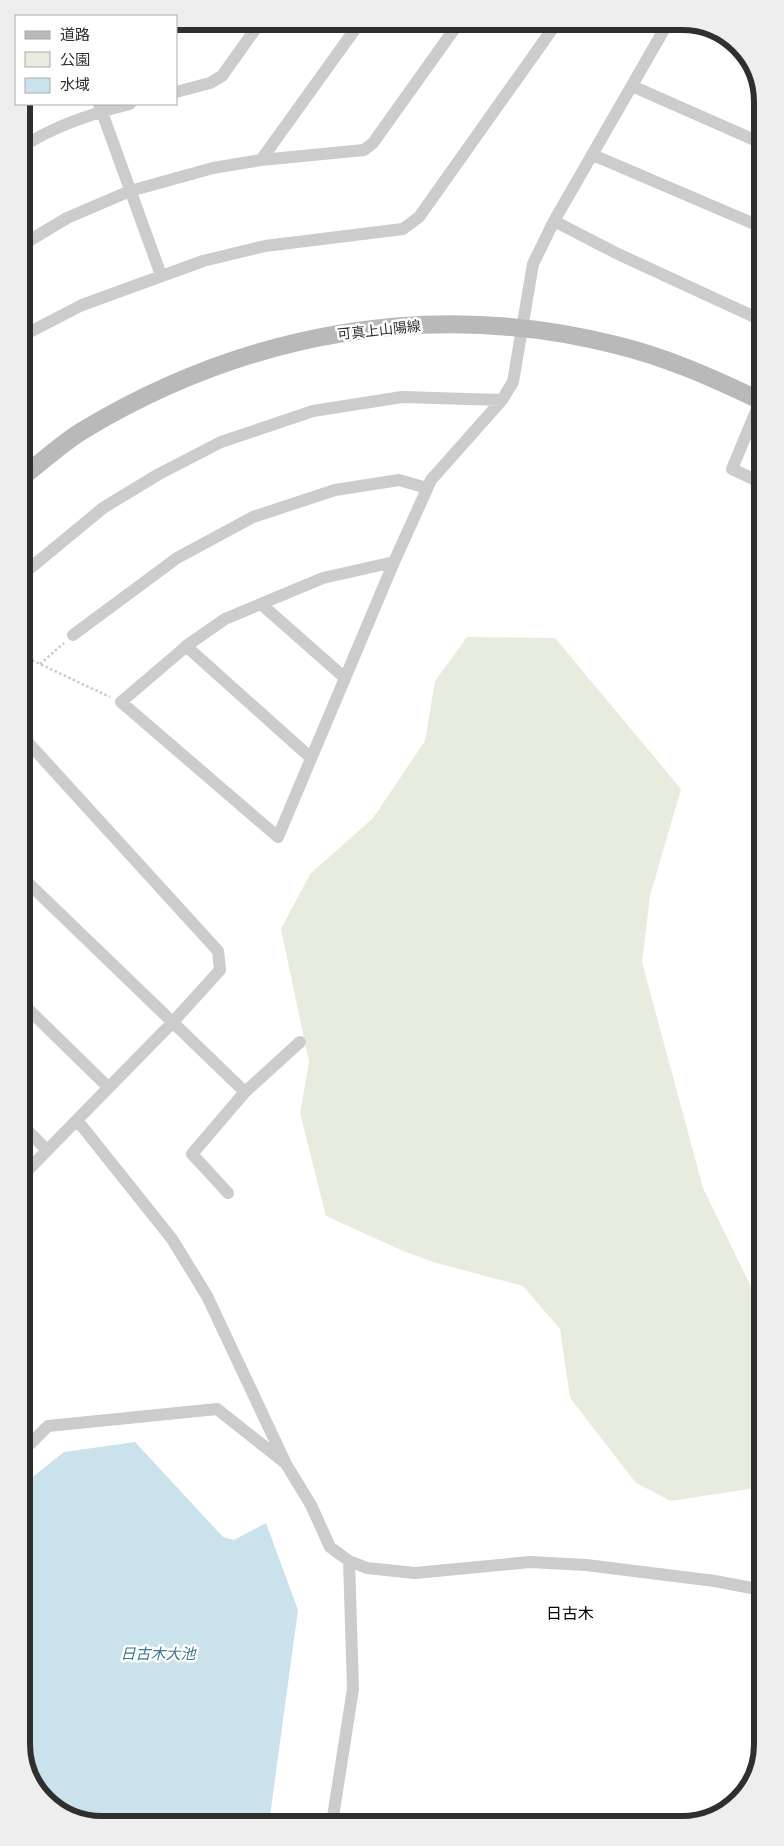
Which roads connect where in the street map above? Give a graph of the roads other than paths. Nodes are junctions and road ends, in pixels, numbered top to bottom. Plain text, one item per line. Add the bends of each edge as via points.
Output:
1 (255, 30) edge
2 (355, 30) edge
3 (454, 30) edge
4 (552, 30) edge
5 (664, 30) edge
6 (632, 86) junction
7 (178, 91) edge
8 (120, 105) edge
9 (100, 107) edge
10 (754, 140) edge
11 (30, 143) edge
12 (593, 155) junction
13 (261, 160) junction
14 (130, 192) junction
15 (554, 221) junction
16 (754, 224) edge
17 (30, 240) edge
18 (161, 275) junction
19 (754, 317) edge
20 (523, 328) junction
21 (30, 332) edge
22 (754, 399) edge
23 (502, 400) junction
24 (754, 414) edge
25 (30, 471) edge
26 (754, 479) edge
27 (427, 488) junction
28 (394, 562) junction
29 (30, 568) edge
30 (260, 604) junction
31 (73, 635) road end
32 (186, 646) junction
33 (345, 678) junction
34 (30, 745) edge
35 (311, 758) junction
36 (30, 885) edge
37 (30, 1010) edge
38 (172, 1023) junction
39 (300, 1042) dead end
40 (108, 1087) junction
41 (244, 1092) junction
42 (77, 1120) junction
43 (30, 1133) edge
44 (47, 1150) junction
45 (30, 1168) edge
46 (228, 1193) dead end
47 (30, 1444) edge
48 (286, 1464) junction
49 (349, 1561) junction
50 (754, 1588) edge
51 (333, 1816) edge

1 - 7 street via 222,76 210,83
2 - 13 street
3 - 13 street via 373,143 364,150
4 - 18 street via 419,217 403,229 265,246
5 - 6 street
6 - 10 street
6 - 12 street
8 - 9 street
9 - 11 street
9 - 14 street
12 - 15 street
12 - 16 street
13 - 14 street via 213,168
14 - 17 street via 67,218
14 - 18 street
15 - 19 street
15 - 20 street via 533,264
18 - 21 street via 82,305
20 - 22 main road, 可真上山陽線 via 617,345 666,360 716,379
20 - 23 street via 513,382
20 - 25 main road, 可真上山陽線 via 418,325 374,328 279,346 164,386 80,432
23 - 27 street
23 - 29 street via 402,397 313,411 221,442 159,474 104,508
24 - 26 street via 732,469
27 - 28 street
27 - 31 street via 399,480 335,490 253,517 177,558
28 - 30 street via 323,578
28 - 33 street
30 - 32 street via 225,619
30 - 33 street
32 - 35 street
32 - 35 street via 121,702 278,837
33 - 35 street
34 - 38 street via 218,951 220,970
36 - 38 street
37 - 40 street
38 - 40 street
38 - 41 street
39 - 41 street
40 - 42 street
41 - 46 street via 192,1154
42 - 44 street
42 - 48 street via 172,1240 207,1296
43 - 44 street
44 - 45 street
47 - 48 street via 48,1426 217,1409
48 - 49 street via 311,1505 330,1547
49 - 50 street via 367,1568 415,1573 530,1562 586,1564
49 - 51 street via 353,1689

